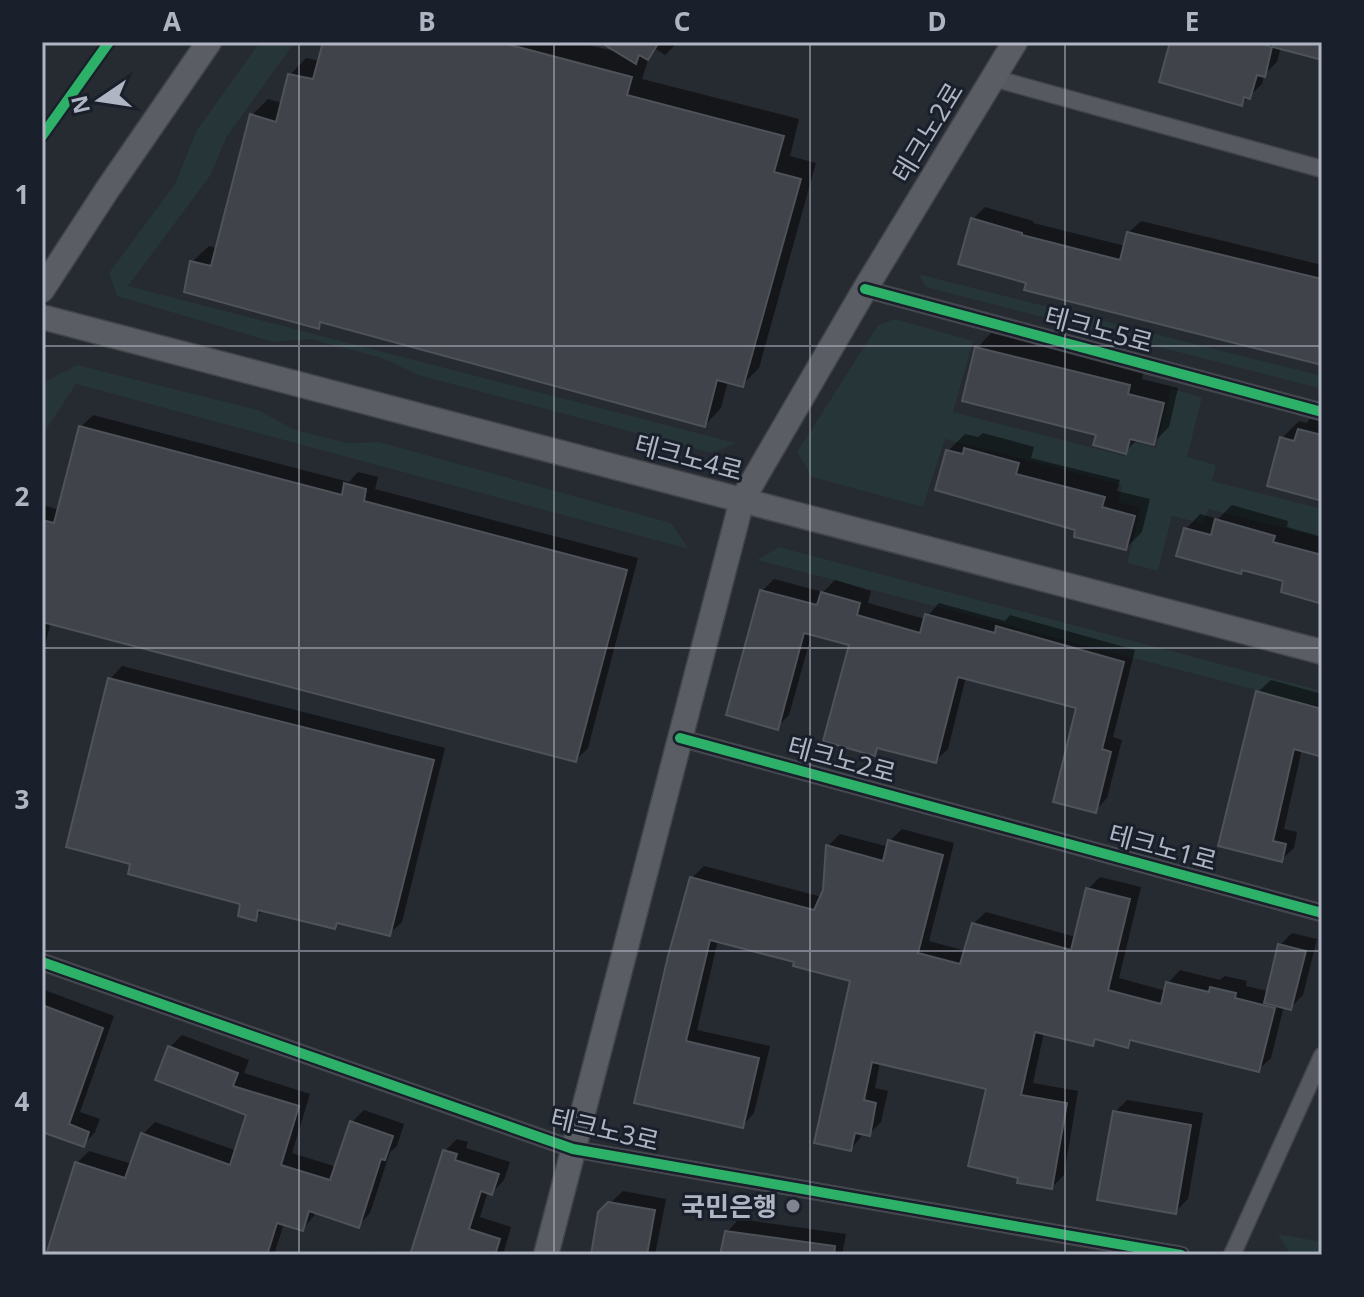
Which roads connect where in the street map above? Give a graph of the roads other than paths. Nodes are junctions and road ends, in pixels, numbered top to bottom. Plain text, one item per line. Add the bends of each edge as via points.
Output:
1 (209, 42) edge
2 (1015, 42) edge
3 (993, 78) junction
4 (1322, 169) edge
5 (865, 289) junction
6 (42, 290) edge
7 (42, 317) edge
8 (1322, 412) edge
9 (742, 500) junction
10 (1322, 652) edge
11 (680, 738) junction
12 (993, 823) joint
13 (1322, 913) edge
14 (42, 962) edge
15 (1322, 1056) edge
16 (573, 1149) junction
17 (546, 1255) edge
18 (1181, 1255) edge
19 (1232, 1255) edge

1 - 6 main road
2 - 3 main road, 테크노2로
3 - 4 street, 테크노2로
3 - 5 main road, 테크노2로
5 - 8 street, 테크노5로
5 - 9 main road, 테크노2로
7 - 9 main road, 테크노4로
9 - 10 main road, 테크노4로
9 - 11 main road, 테크노2로
11 - 12 street, 테크노2로
11 - 16 main road, 테크노2로
12 - 13 street, 테크노1로
14 - 16 street, 테크노3로
15 - 19 street
16 - 17 main road, 테크노2로
16 - 18 street, 테크노3로

